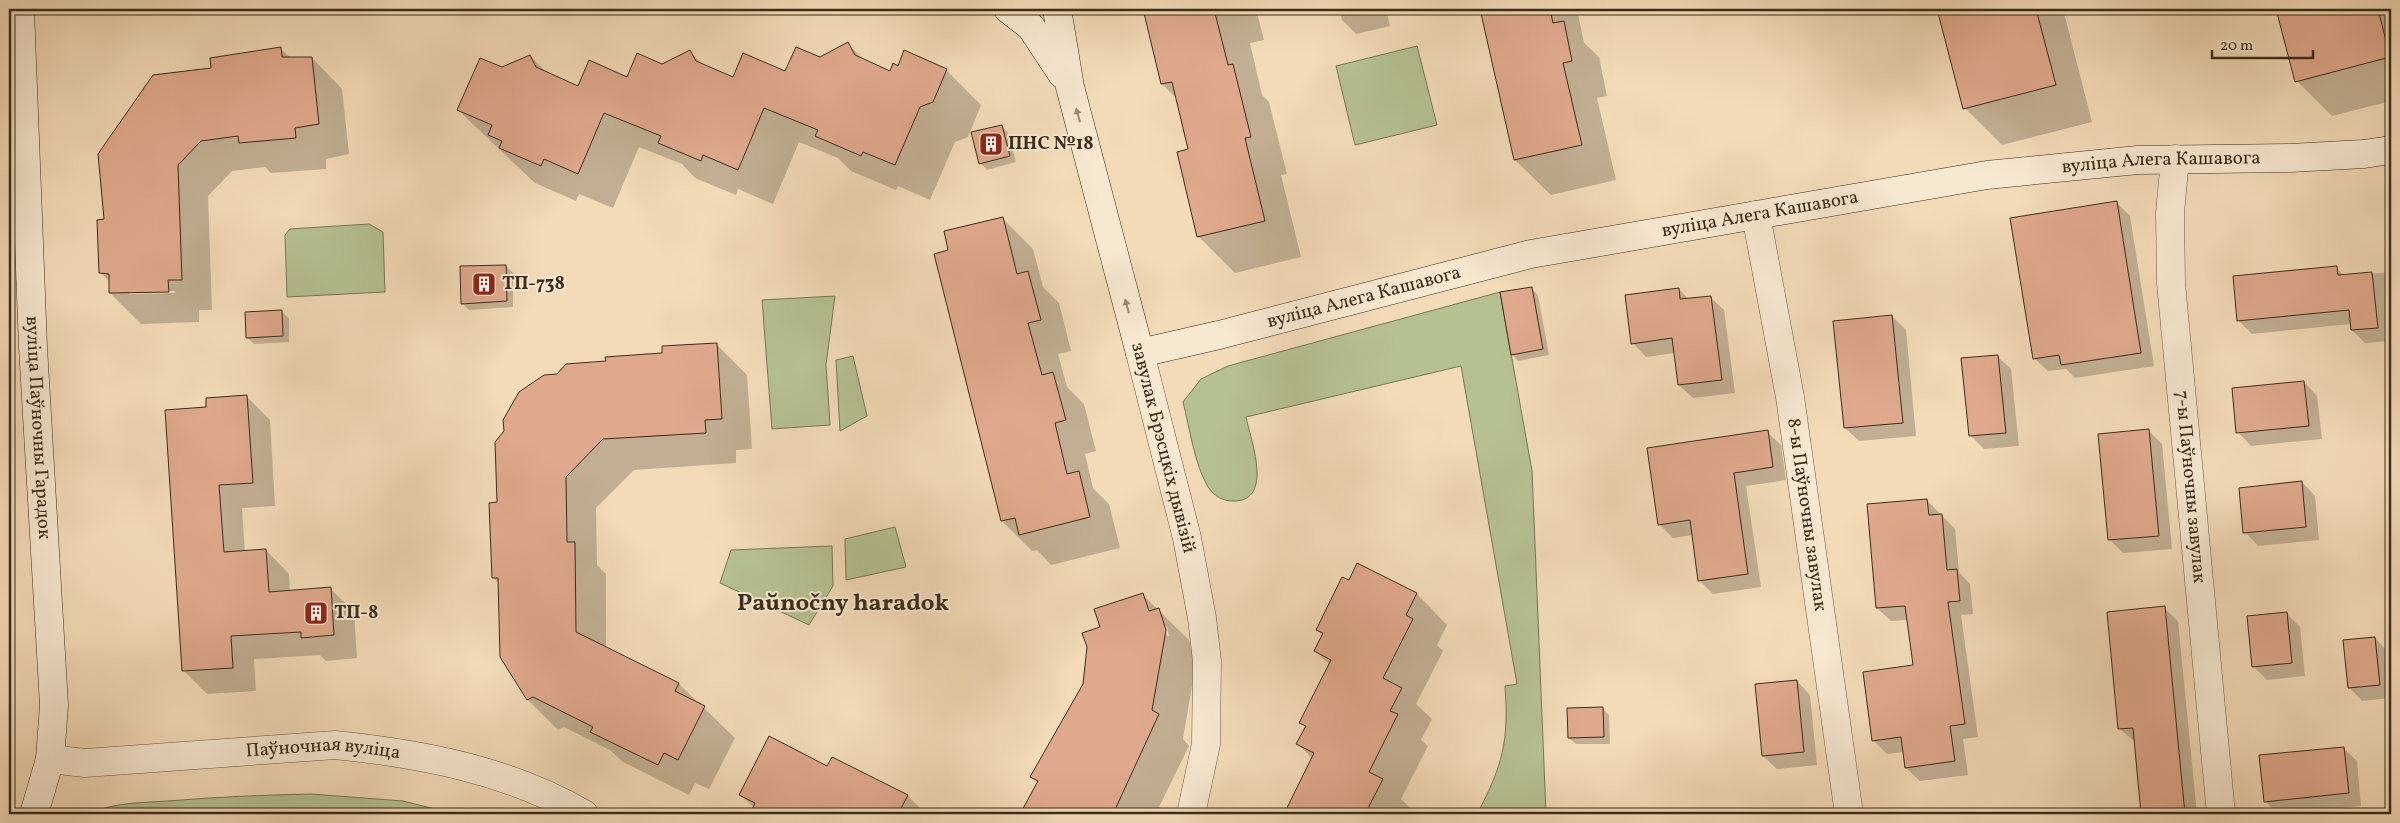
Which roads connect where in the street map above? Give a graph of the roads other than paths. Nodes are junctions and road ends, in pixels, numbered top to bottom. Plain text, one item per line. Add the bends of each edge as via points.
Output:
1 (20, 9) edge
2 (1008, 9) edge
3 (1057, 9) edge
4 (1070, 87) junction
5 (2391, 150) edge
6 (2175, 159) junction
7 (1756, 215) junction
8 (1140, 353) junction
9 (50, 758) junction
10 (34, 814) edge
11 (584, 814) edge
12 (1190, 814) edge
13 (1848, 814) edge
14 (2221, 814) edge

1 - 9 street, вуліца Паўночны Гарадок via 33,347 54,705
2 - 4 street, завулак Брэсцкіх дывізій via 1031,27
3 - 4 street, завулак Брэсцкіх дывізій
8 -> 4 street, завулак Брэсцкіх дывізій
5 - 6 street, вуліца Алега Кашавога via 2290,158
6 - 7 street, вуліца Алега Кашавога via 2019,170
6 - 14 street, 7-ы Паўночны завулак via 2170,213 2171,283
7 - 8 street, вуліца Алега Кашавога via 1531,254
7 - 13 street, 8-ы Паўночны завулак via 1790,397
8 - 12 street, завулак Брэсцкіх дывізій via 1187,538 1202,618 1207,669 1206,744
9 - 10 street, вуліца Паўночны Гарадок
9 - 11 street, Паўночная вуліца via 85,763 335,745 451,762 496,775

